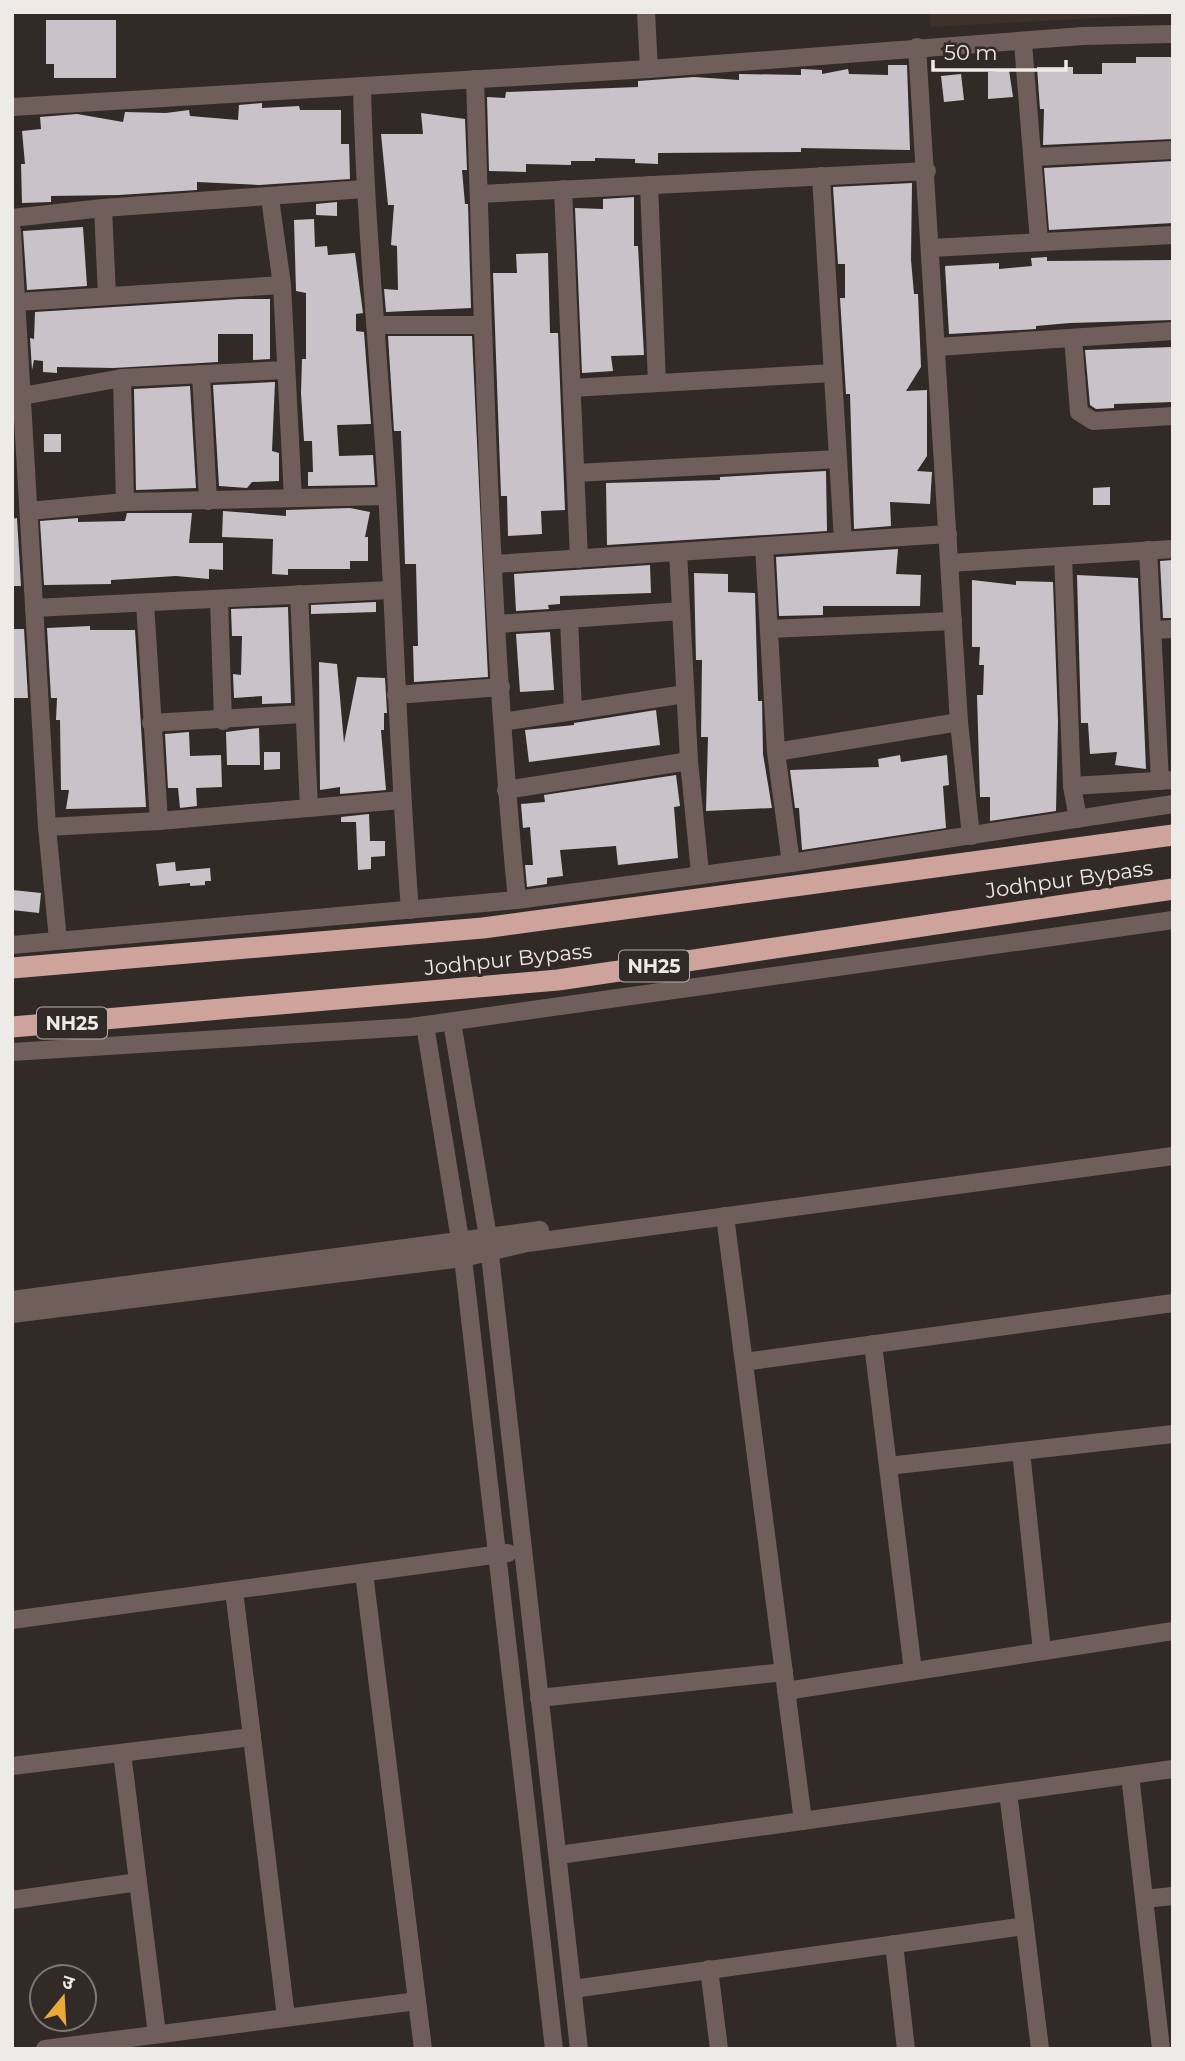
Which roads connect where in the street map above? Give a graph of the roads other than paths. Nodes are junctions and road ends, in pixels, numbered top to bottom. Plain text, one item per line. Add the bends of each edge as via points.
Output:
1 (646, 12) edge
2 (1173, 34) edge
3 (1023, 43) junction
4 (917, 47) junction
5 (649, 69) junction
6 (475, 79) junction
7 (362, 86) junction
8 (12, 107) edge
9 (1173, 150) edge
10 (1034, 157) junction
11 (927, 171) junction
12 (821, 176) junction
13 (649, 185) junction
14 (364, 189) junction
15 (563, 189) junction
16 (479, 194) junction
17 (270, 198) junction
18 (103, 208) junction
19 (12, 218) edge
20 (12, 231) edge
21 (1173, 235) edge
22 (1039, 242) junction
23 (932, 248) junction
24 (282, 285) junction
25 (107, 296) junction
26 (17, 302) junction
27 (481, 325) junction
28 (376, 326) junction
29 (1173, 331) edge
30 (1073, 338) junction
31 (937, 347) junction
32 (286, 369) junction
33 (833, 373) junction
34 (201, 374) junction
35 (121, 378) junction
36 (657, 383) junction
37 (572, 388) junction
38 (22, 396) junction
39 (1173, 416) edge
40 (838, 459) junction
41 (576, 473) junction
42 (387, 496) junction
43 (293, 498) junction
44 (208, 501) junction
45 (125, 502) junction
46 (29, 510) junction
47 (948, 534) junction
48 (843, 541) junction
49 (764, 546) junction
50 (1173, 549) edge
51 (1148, 551) junction
52 (678, 552) junction
53 (1063, 556) junction
54 (579, 559) junction
55 (950, 562) junction
56 (495, 564) junction
57 (390, 590) junction
58 (299, 594) junction
59 (219, 599) junction
60 (145, 603) junction
61 (34, 608) junction
62 (681, 611) junction
63 (569, 619) junction
64 (953, 621) junction
65 (498, 624) junction
66 (769, 629) junction
67 (1152, 629) junction
68 (1173, 629) edge
69 (501, 687) junction
70 (685, 694) junction
71 (396, 695) junction
72 (573, 711) junction
73 (303, 714) junction
74 (223, 721) junction
75 (503, 722) junction
76 (959, 722) junction
77 (152, 723) junction
78 (776, 752) junction
79 (689, 761) junction
80 (1166, 780) edge
81 (1072, 786) junction
82 (506, 790) junction
83 (401, 800) junction
84 (1173, 804) edge
85 (309, 808) junction
86 (1078, 819) junction
87 (159, 821) junction
88 (47, 827) junction
89 (1173, 835) edge
90 (971, 836) junction
91 (791, 863) junction
92 (700, 873) junction
93 (1173, 889) edge
94 (517, 900) junction
95 (410, 910) junction
96 (1173, 920) edge
97 (58, 940) junction
98 (12, 945) edge
99 (12, 968) edge
100 (452, 1022) junction
101 (425, 1025) junction
102 (12, 1027) edge
103 (12, 1052) edge
104 (1173, 1144) edge
105 (1173, 1156) edge
106 (725, 1216) junction
107 (489, 1245) junction
108 (462, 1249) junction
109 (12, 1300) edge
110 (1173, 1303) edge
111 (12, 1314) edge
112 (873, 1344) junction
113 (744, 1362) junction
114 (1173, 1434) edge
115 (1021, 1451) junction
116 (888, 1466) junction
117 (521, 1551) junction
118 (499, 1555) junction
119 (364, 1573) junction
120 (234, 1591) junction
121 (12, 1620) edge
122 (1173, 1632) edge
123 (1042, 1651) junction
124 (913, 1671) junction
125 (784, 1672) junction
126 (786, 1690) junction
127 (539, 1698) junction
128 (252, 1737) junction
129 (122, 1753) junction
130 (12, 1766) edge
131 (1173, 1769) edge
132 (1130, 1775) junction
133 (1008, 1793) junction
134 (803, 1821) junction
135 (559, 1855) junction
136 (138, 1882) junction
137 (1173, 1896) edge
138 (1144, 1899) junction
139 (12, 1900) edge
140 (1025, 1926) junction
141 (894, 1944) junction
142 (709, 1969) junction
143 (573, 1989) junction
144 (417, 2001) junction
145 (286, 2018) junction
146 (157, 2034) junction
147 (45, 2049) edge
148 (423, 2049) edge
149 (554, 2049) edge
150 (579, 2049) edge
151 (719, 2049) edge
152 (906, 2049) edge
153 (1040, 2049) edge
154 (1161, 2049) edge

1 - 5 street
2 - 3 street
3 - 4 street
3 - 10 street
4 - 5 street
4 - 11 street
5 - 6 street
6 - 7 street
6 - 16 street
7 - 8 street
7 - 14 street
9 - 10 street
10 - 22 street
11 - 12 street
11 - 23 street
12 - 13 street
12 - 33 street
13 - 15 street
13 - 36 street
14 - 17 street
14 - 28 street
15 - 16 street
15 - 37 street
16 - 27 street
17 - 18 street
17 - 24 street
18 - 19 street
18 - 25 street
20 - 26 street
21 - 22 street
22 - 23 street
23 - 31 street
24 - 25 street
24 - 32 street
25 - 26 street
26 - 38 street
27 - 28 street
27 - 56 street
28 - 42 street
29 - 30 street
30 - 31 street
30 - 39 street via 1082,417 1093,421
31 - 47 street
32 - 34 street
32 - 43 street
33 - 36 street
33 - 40 street
34 - 35 street
34 - 44 street
35 - 38 street
35 - 45 street
36 - 37 street
37 - 41 street
38 - 46 street
40 - 41 street
40 - 48 street
41 - 54 street
42 - 43 street
42 - 57 street
43 - 44 street
44 - 45 street
45 - 46 street
46 - 61 street
47 - 48 street
47 - 55 street
48 - 49 street
49 - 52 street
49 - 66 street
50 - 51 street
51 - 53 street
51 - 67 street
52 - 54 street
52 - 62 street
53 - 55 street
53 - 81 street
54 - 56 street
55 - 64 street
56 - 65 street
57 - 58 street
57 - 71 street
58 - 59 street
58 - 73 street
59 - 60 street
59 - 74 street
60 - 61 street
60 - 77 street
61 - 88 street
62 - 63 street
62 - 70 street
63 - 65 street
63 - 72 street
64 - 66 street
64 - 76 street
65 - 69 street
66 - 78 street
67 - 68 street
67 - 80 street
69 - 71 street
69 - 75 street
70 - 72 street
70 - 79 street
71 - 83 street
72 - 75 street
73 - 74 street
73 - 85 street
74 - 77 street
75 - 82 street
76 - 78 street
76 - 90 street
77 - 87 street
78 - 91 street
79 - 82 street
79 - 92 street
80 - 81 street
81 - 86 street
82 - 94 street
83 - 85 street
83 - 95 street
84 - 86 street
85 - 87 street
86 - 90 street
87 - 88 street
88 - 97 street
89 - 99 highway via 483,928
90 - 91 street
91 - 92 street
92 - 94 street
93 - 102 highway, Jodhpur Bypass / NH25 via 558,981
94 - 95 street
95 - 97 street
96 - 100 street
97 - 98 street
100 - 101 street
100 - 107 street
101 - 103 street
101 - 108 street
104 - 107 street
105 - 106 street
106 - 107 street
106 - 113 street
107 - 108 street
107 - 117 street
108 - 109 street
108 - 111 street
108 - 118 street
110 - 112 street
112 - 113 street
112 - 116 street
113 - 125 street
114 - 115 street
115 - 116 street
115 - 123 street
116 - 124 street
117 - 118 street
117 - 127 street
118 - 119 street
118 - 149 street
119 - 120 street
119 - 144 street
120 - 121 street
120 - 128 street
122 - 123 street
123 - 124 street
124 - 126 street
125 - 126 street
125 - 127 street
126 - 134 street
127 - 135 street
128 - 129 street
128 - 145 street
129 - 130 street
129 - 136 street
131 - 132 street
132 - 133 street
132 - 138 street
133 - 134 street
133 - 140 street
134 - 135 street
135 - 143 street
136 - 139 street
136 - 146 street
137 - 138 street
138 - 154 street
140 - 141 street
140 - 153 street
141 - 142 street
141 - 152 street
142 - 143 street
142 - 151 street
143 - 150 street
144 - 145 street
144 - 148 street
145 - 146 street
146 - 147 street

